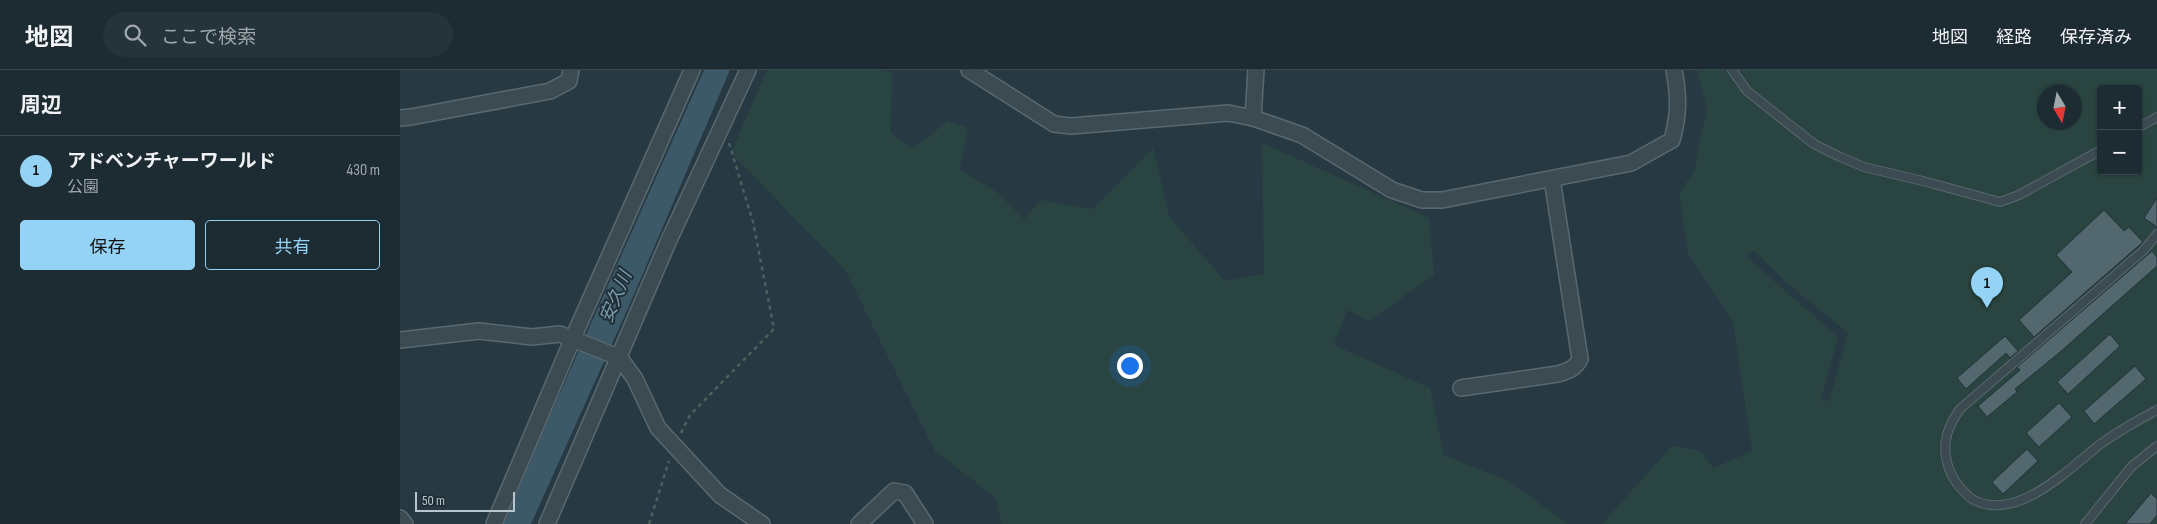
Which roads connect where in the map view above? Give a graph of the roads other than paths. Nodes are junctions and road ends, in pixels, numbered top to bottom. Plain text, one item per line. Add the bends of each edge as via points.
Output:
1 (571, 70) edge
2 (692, 70) edge
3 (748, 70) edge
4 (969, 70) edge
5 (1256, 70) edge
6 (1674, 70) edge
7 (1732, 70) edge
8 (2157, 117) edge
9 (400, 118) edge
10 (1253, 118) junction
11 (2142, 126) edge
12 (2097, 152) edge
13 (1552, 179) junction
14 (2157, 234) edge
15 (573, 338) junction
16 (400, 340) edge
17 (620, 358) junction
18 (1461, 388) dead end
19 (2157, 410) edge
20 (2157, 446) edge
21 (400, 518) edge
22 (405, 524) edge
23 (494, 524) edge
24 (547, 524) edge
25 (762, 524) edge
26 (860, 524) edge
27 (925, 524) edge
28 (2085, 524) edge

1 - 9 street via 569,81 550,90
2 - 15 street
3 - 17 street via 669,240
4 - 10 street via 1054,124 1071,126 1228,113
5 - 10 street
6 - 13 street via 1678,120 1672,140 1631,163
7 - 12 lane via 1747,91 1814,144 1838,156 1864,167 2000,202
8 - 11 lane
10 - 13 street via 1302,135 1392,190 1422,200 1442,200
13 - 18 street via 1580,359 1571,370 1558,374
14 - 19 lane via 2143,251 1960,409 1947,432 1944,452 1954,482 1974,501 2003,511 2018,508 2042,495 2102,443
15 - 16 street via 560,334 532,337 479,331
15 - 17 street
15 - 23 street
17 - 24 street
17 - 25 street via 635,379 658,428 720,495
20 - 28 lane via 2132,466
21 - 22 street
26 - 27 street via 894,491 905,493

